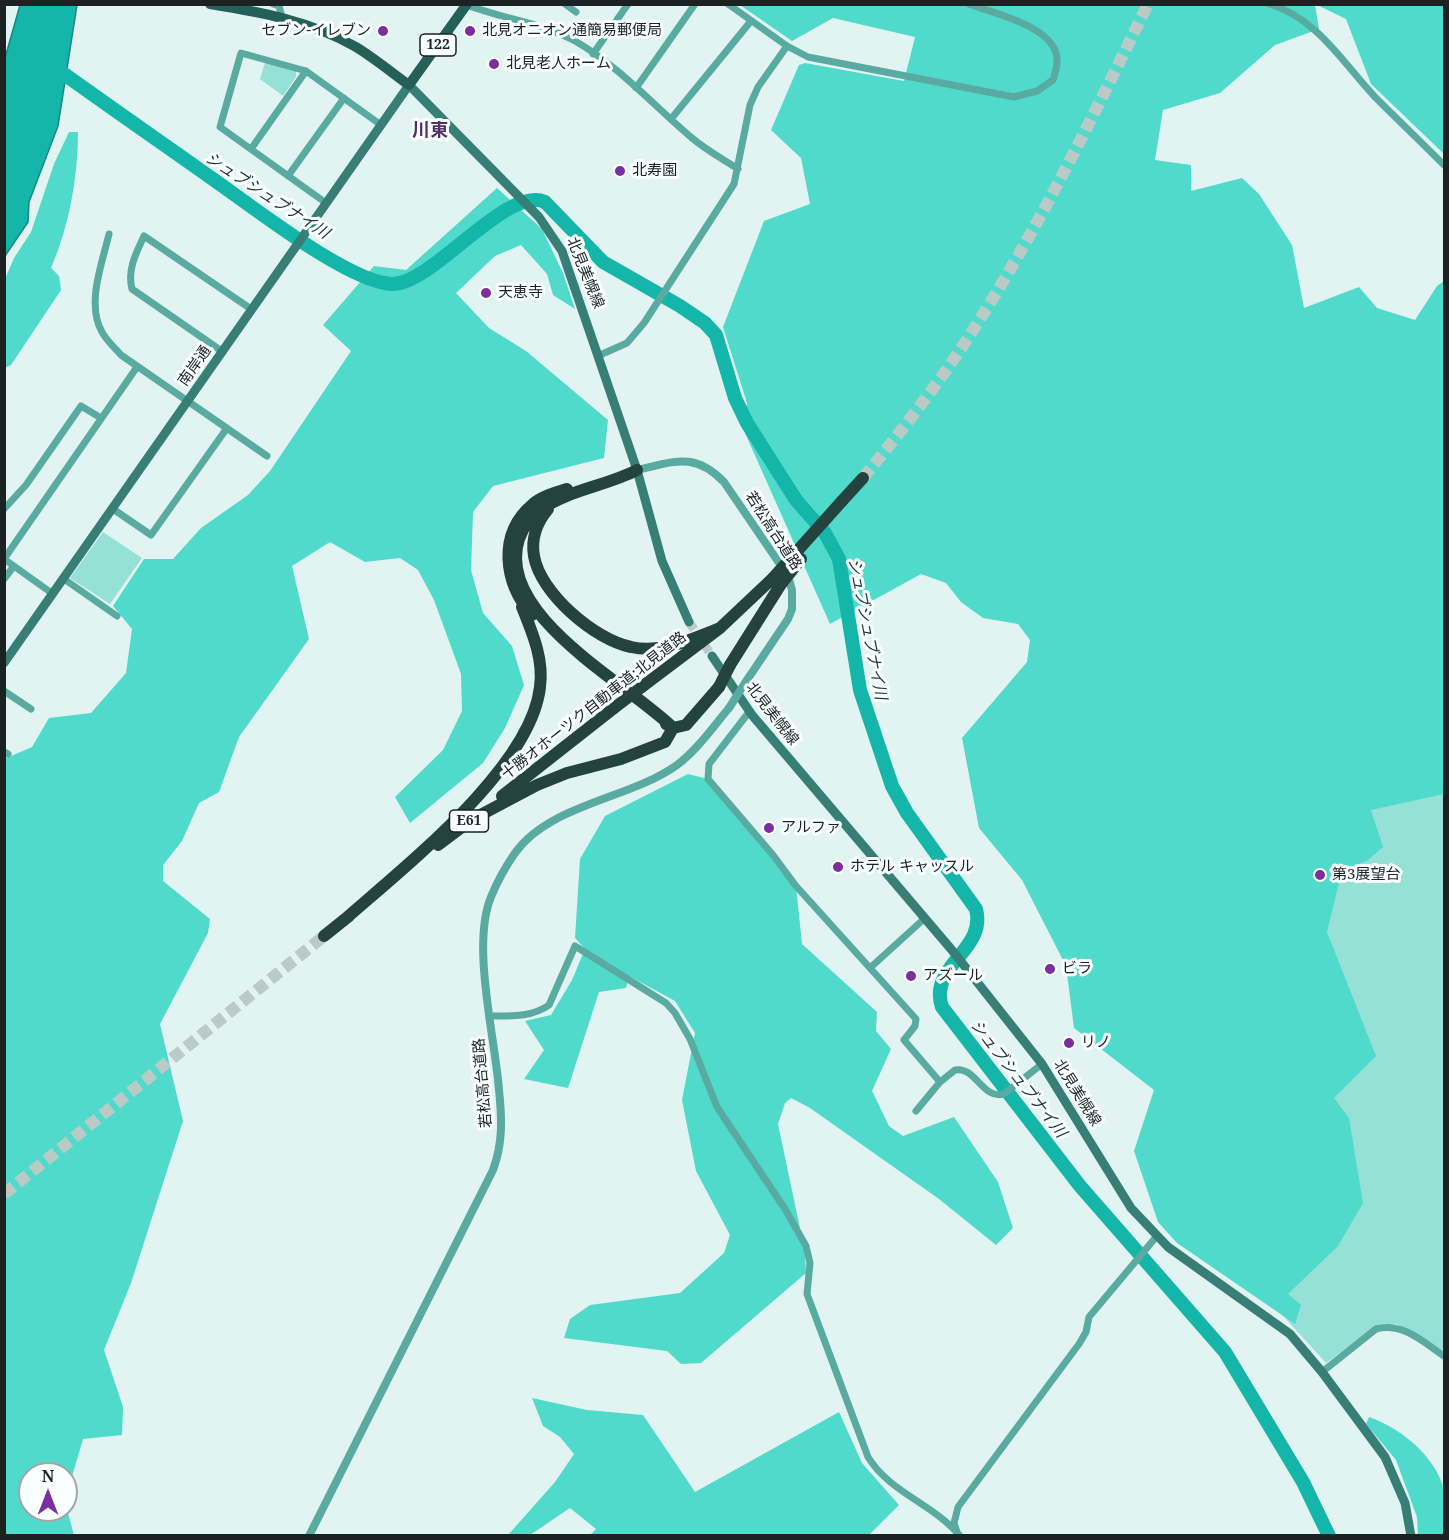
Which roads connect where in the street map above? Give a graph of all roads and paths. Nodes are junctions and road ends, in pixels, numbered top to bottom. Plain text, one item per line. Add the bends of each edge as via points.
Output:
1 (210, 4) edge
2 (273, 4) edge
3 (565, 4) edge
4 (628, 4) edge
5 (696, 4) edge
6 (728, 4) edge
7 (969, 4) edge
8 (1269, 4) edge
9 (467, 5) edge
10 (576, 12) dead end
11 (282, 16) junction
12 (751, 21) junction
13 (787, 46) junction
14 (593, 54) junction
15 (306, 71) junction
16 (409, 85) junction
17 (636, 88) junction
18 (344, 98) junction
19 (671, 119) junction
20 (381, 125) junction
21 (250, 149) junction
22 (1444, 165) edge
23 (738, 169) junction
24 (288, 176) junction
25 (326, 202) junction
26 (109, 234) dead end
27 (251, 309) junction
28 (223, 352) junction
29 (600, 355) junction
30 (137, 367) junction
31 (189, 400) junction
32 (101, 418) junction
33 (227, 428) junction
34 (267, 456) dead end
35 (637, 470) junction
36 (859, 482) tunnel mouth
37 (552, 503) junction
38 (4, 509) edge
39 (113, 509) junction
40 (4, 559) edge
41 (14, 566) junction
42 (4, 579) edge
43 (64, 579) junction
44 (777, 581) junction
45 (53, 594) junction
46 (520, 601) junction
47 (117, 616) dead end
48 (689, 622) tunnel mouth
49 (720, 628) junction
50 (712, 656) tunnel mouth
51 (4, 663) edge
52 (4, 691) edge
53 (31, 709) dead end
54 (749, 712) junction
55 (673, 728) junction
56 (469, 821) junction
57 (925, 918) junction
58 (343, 921) junction
59 (324, 936) tunnel mouth
60 (871, 967) junction
61 (491, 1016) junction
62 (1042, 1064) junction
63 (940, 1082) junction
64 (916, 1111) dead end
65 (1156, 1237) junction
66 (1444, 1356) edge
67 (1322, 1372) junction
68 (959, 1534) edge
69 (309, 1536) edge
70 (1411, 1536) edge

1 - 11 main road
2 - 11 street via 279,6
3 - 10 street
4 - 14 street
5 - 17 street
6 - 12 street
7 - 13 street via 1048,37 1058,59 1053,80 1037,91 1014,97 808,57
8 - 22 street via 1315,29
9 - 14 street via 494,16 547,27
9 - 16 main road, 122
11 - 16 main road via 356,47
12 - 13 street
12 - 19 street
13 - 23 street via 750,105
14 - 17 street
15 - 18 street
15 - 21 street
15 - 21 street via 241,53 220,127
16 - 20 main road, 南岸通
16 - 29 main road, 北見美幌線 via 539,217 562,251
17 - 19 street
18 - 20 street
18 - 24 street
19 - 23 street via 694,140
20 - 25 main road, 南岸通
21 - 24 street
23 - 29 street via 734,184 660,301 627,344
24 - 25 street
25 - 27 main road, 南岸通
26 - 30 street via 95,300 96,317 102,333
27 - 28 main road, 南岸通
27 - 28 street via 144,236 129,279 132,289
28 - 31 main road, 南岸通
29 - 35 main road, 北見美幌線
30 - 31 street
30 - 32 street
31 - 33 street
31 - 39 main road, 南岸通
32 - 38 street via 81,406 26,485
32 - 40 street
33 - 34 street
33 - 39 street via 151,535
35 - 37 highway
35 - 46 highway via 611,474 545,496 521,515 511,535 507,560
35 - 48 main road, 北見美幌線 via 662,561
35 - 61 street, 若松高台道路, bridge via 680,460 699,462 713,471 789,576 793,598 788,619 729,708 677,765 540,830 516,852 490,898 485,924 483,957
36 - 44 highway, 十勝オホーツク自動車道;北見道路 / E61, bridge
37 - 49 highway via 534,533 537,570 551,591 591,628 630,647 652,649 672,646
37 - 55 highway via 529,520 516,549 520,580 530,599 572,648
39 - 43 main road, 南岸通
40 - 41 street
41 - 42 street
41 - 45 street
43 - 45 main road, 南岸通
43 - 47 street
44 - 49 highway, 十勝オホーツク自動車道;北見道路 / E61
44 - 55 highway, bridge via 719,687 686,725
45 - 51 main road, 南岸通
46 - 55 highway via 565,650 609,686
46 - 58 highway via 538,649 541,685 527,729 471,804
49 - 56 highway, 十勝オホーツク自動車道;北見道路 / E61, bridge
50 - 54 main road, 北見美幌線
52 - 53 street
54 - 57 main road, 北見美幌線
54 - 60 street via 709,764 708,779 796,886
55 - 56 highway via 665,742 537,785
56 - 58 highway, 十勝オホーツク自動車道;北見道路 / E61
57 - 60 street
57 - 62 main road, 北見美幌線
58 - 59 highway, 十勝オホーツク自動車道;北見道路 / E61
60 - 63 street via 916,1019 904,1040
61 - 68 street via 542,1011 549,1005 575,946 666,1003 690,1039 717,1107 806,1246 810,1263 807,1294 868,1457 889,1481
61 - 69 street, 若松高台道路 via 502,1120 501,1149
62 - 63 street via 1004,1094 991,1094 960,1069
62 - 65 main road, 北見美幌線 via 1131,1208
63 - 64 street
65 - 67 main road, 北見美幌線 via 1290,1334
65 - 68 street via 1089,1317 1078,1344 958,1507 954,1523
66 - 67 street via 1401,1328 1386,1327 1376,1329
67 - 70 main road, 北見美幌線 via 1393,1472 1405,1503

